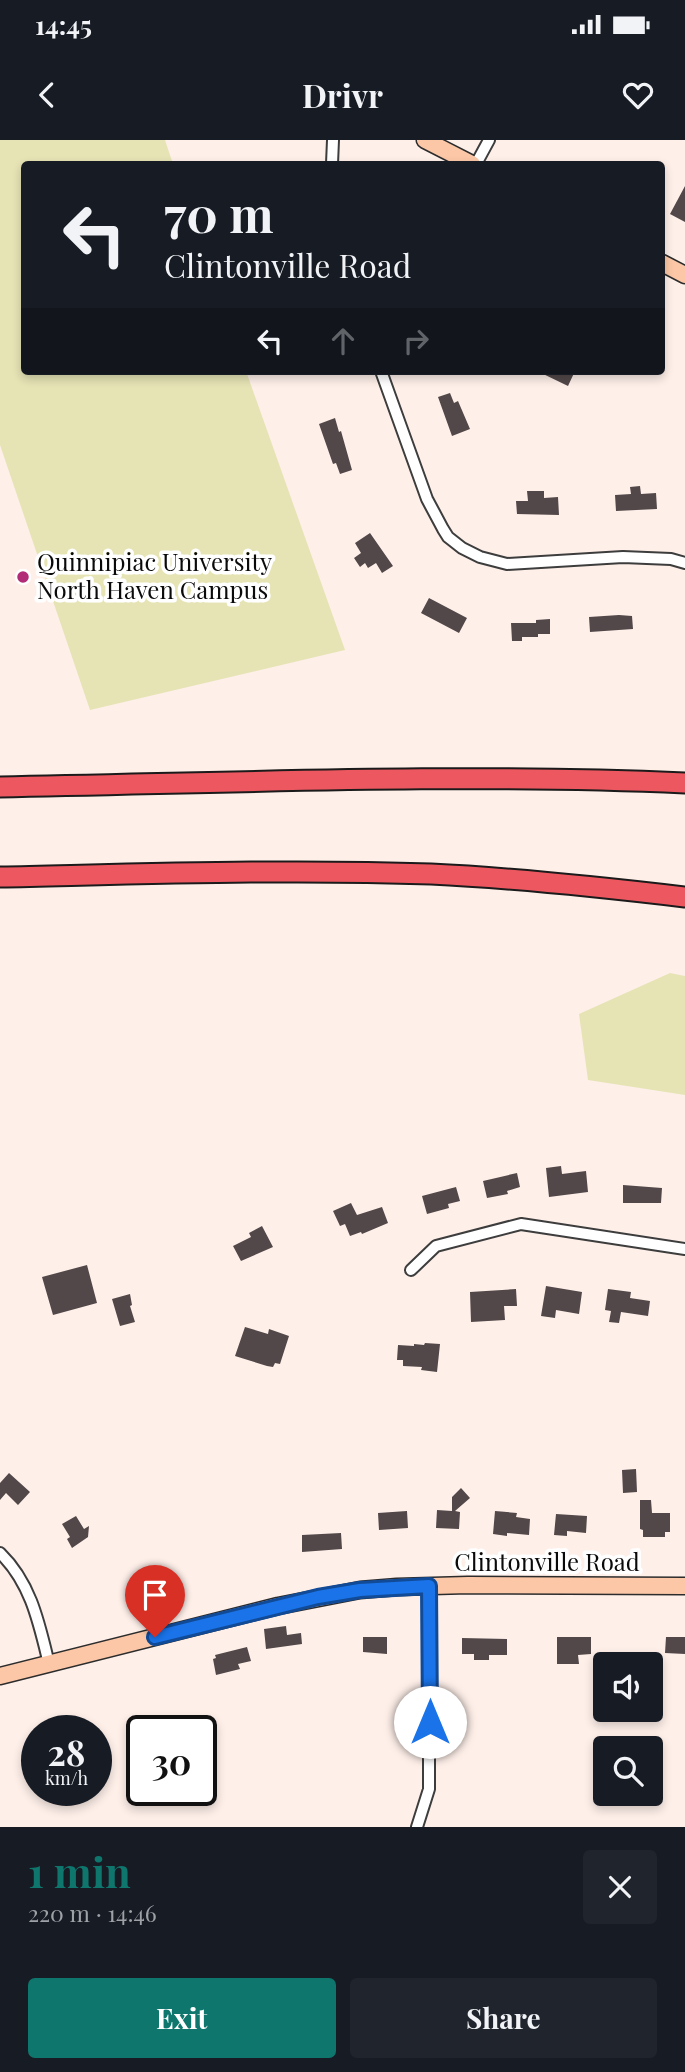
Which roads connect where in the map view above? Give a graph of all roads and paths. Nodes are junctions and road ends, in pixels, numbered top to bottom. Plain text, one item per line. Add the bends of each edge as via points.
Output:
1 (333, 140) edge
2 (425, 140) edge
3 (489, 140) edge
4 (332, 161) edge
5 (468, 161) edge
6 (476, 161) edge
7 (665, 265) edge
8 (685, 275) edge
9 (383, 375) edge
10 (685, 563) edge
11 (685, 783) edge
12 (0, 787) edge
13 (0, 877) edge
14 (685, 897) edge
15 (685, 1249) edge
16 (411, 1270) dead end
17 (0, 1553) edge
18 (429, 1586) junction
19 (685, 1586) edge
20 (49, 1664) junction
21 (0, 1676) edge
22 (417, 1827) edge

1 - 4 street
2 - 5 street
3 - 6 street
7 - 8 street
9 - 10 street via 427,499 443,529 462,548 507,564 623,557
11 - 12 highway via 478,779
13 - 14 highway via 389,873 514,879
15 - 16 street via 521,1224 436,1247
17 - 20 street via 23,1581
18 - 19 street, Clintonville Road
18 - 20 street, Clintonville Road via 318,1597
18 - 22 street via 429,1789
20 - 21 street, Clintonville Road

